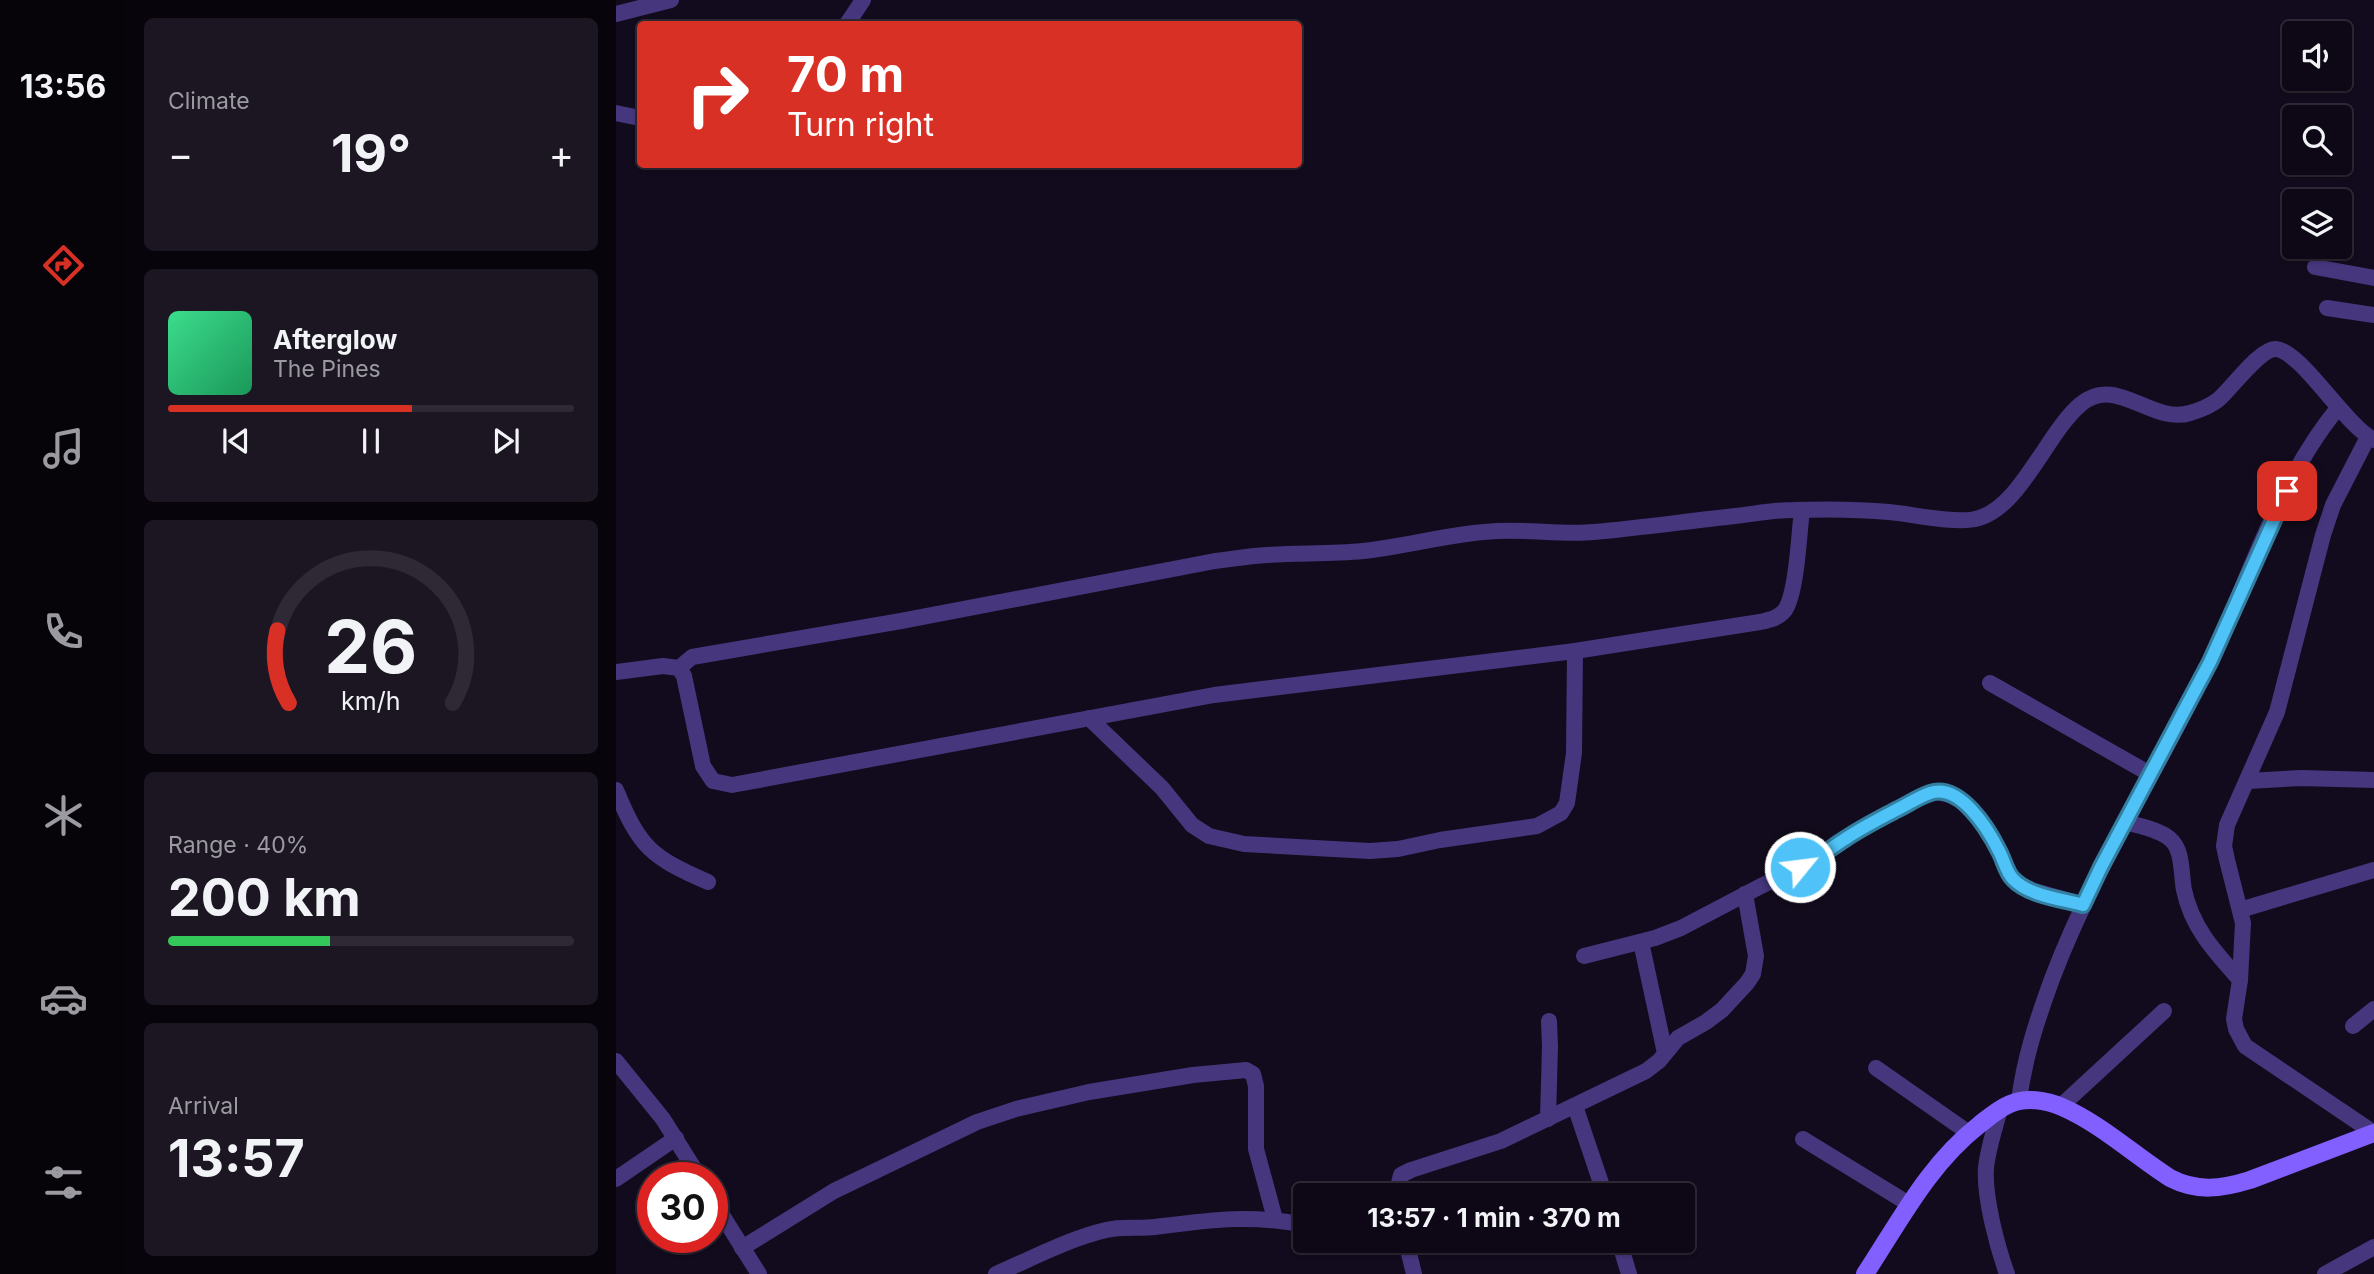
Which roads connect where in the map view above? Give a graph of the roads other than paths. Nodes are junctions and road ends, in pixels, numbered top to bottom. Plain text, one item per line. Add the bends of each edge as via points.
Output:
1 (671, 0) edge
2 (863, 0) edge
3 (616, 14) edge
4 (849, 21) edge
5 (616, 114) edge
6 (637, 118) edge
7 (2315, 267) dead end
8 (2374, 278) edge
9 (2327, 308) dead end
10 (2374, 315) edge
11 (2338, 408) junction
12 (2371, 439) edge
13 (1802, 510) junction
14 (1575, 651) junction
15 (679, 668) junction
16 (616, 671) edge
17 (1990, 683) dead end
18 (1089, 718) junction
19 (2150, 774) junction
20 (2248, 780) junction
21 (2374, 780) edge
22 (616, 790) edge
23 (2125, 822) junction
24 (2374, 870) edge
25 (708, 882) dead end
26 (1745, 894) junction
27 (2083, 905) junction
28 (2240, 910) junction
29 (1642, 942) junction
30 (1584, 956) dead end
31 (2240, 980) junction
32 (2374, 1009) edge
33 (2164, 1012) dead end
34 (1549, 1021) dead end
35 (2353, 1026) dead end
36 (1665, 1053) junction
37 (616, 1061) edge
38 (1877, 1068) dead end
39 (2019, 1101) junction
40 (1576, 1106) junction
41 (2061, 1106) junction
42 (2000, 1109) junction
43 (1548, 1119) junction
44 (1969, 1133) junction
45 (2374, 1133) edge
46 (676, 1138) junction
47 (1803, 1139) dead end
48 (690, 1162) edge
49 (616, 1179) edge
50 (1399, 1183) edge
51 (1601, 1183) edge
52 (1909, 1205) junction
53 (1275, 1219) junction
54 (1293, 1222) edge
55 (728, 1225) edge
56 (2374, 1247) edge
57 (742, 1248) junction
58 (1409, 1253) edge
59 (1623, 1253) edge
60 (2354, 1267) edge
61 (759, 1274) edge
62 (996, 1274) edge
63 (1414, 1274) edge
64 (1629, 1274) edge
65 (1865, 1274) edge
66 (2007, 1274) edge
67 (2325, 1274) edge

1 - 3 street
2 - 4 street
5 - 6 street
7 - 8 street
9 - 10 street
11 - 12 street
11 - 13 street via 2297,360 2273,349 2217,401 2186,415 2162,414 2105,394 2082,403 2010,496 1980,518
11 - 19 street via 2303,457 2210,662
12 - 20 street via 2333,505 2277,712
13 - 14 street via 1791,595 1775,618
13 - 15 street via 1591,533 1493,531 1367,550 1215,561 691,657
14 - 18 street via 1214,695
14 - 18 street via 1574,752 1567,803 1561,813 1537,826 1398,849 1244,844 1209,836 1192,825
15 - 16 street
15 - 18 street via 703,766 713,781 724,785
17 - 19 street
19 - 23 street
20 - 21 street
20 - 28 street via 2230,816 2224,846
22 - 25 street via 644,844 673,867
23 - 27 street
23 - 31 street via 2165,835 2176,845 2195,923
24 - 28 street
26 - 27 street via 1937,792 1960,800 1976,814 2016,882
26 - 29 street via 1681,928
26 - 36 street via 1756,956 1753,974 1722,1010 1678,1038
27 - 39 street via 2033,1034
28 - 31 street
29 - 30 street
29 - 36 street
31 - 45 street via 2234,1019 2245,1045
32 - 35 street
33 - 41 street
34 - 43 street
36 - 40 street via 1646,1071
37 - 46 street
38 - 44 street
39 - 41 street
39 - 42 street
40 - 43 street
40 - 51 street
41 - 45 street via 2169,1178 2202,1189 2250,1180
42 - 44 street
42 - 66 street via 1986,1168
43 - 50 street via 1501,1142 1411,1170 1401,1175
44 - 52 street
46 - 48 street
46 - 49 street
47 - 52 street
52 - 65 street
53 - 54 street
53 - 57 street via 1256,1149 1256,1086 1253,1074 1246,1070 1089,1092 977,1122 834,1191
53 - 62 street via 1216,1219 1110,1229
55 - 57 street
56 - 60 street
57 - 61 street
58 - 63 street
59 - 64 street
60 - 67 street

